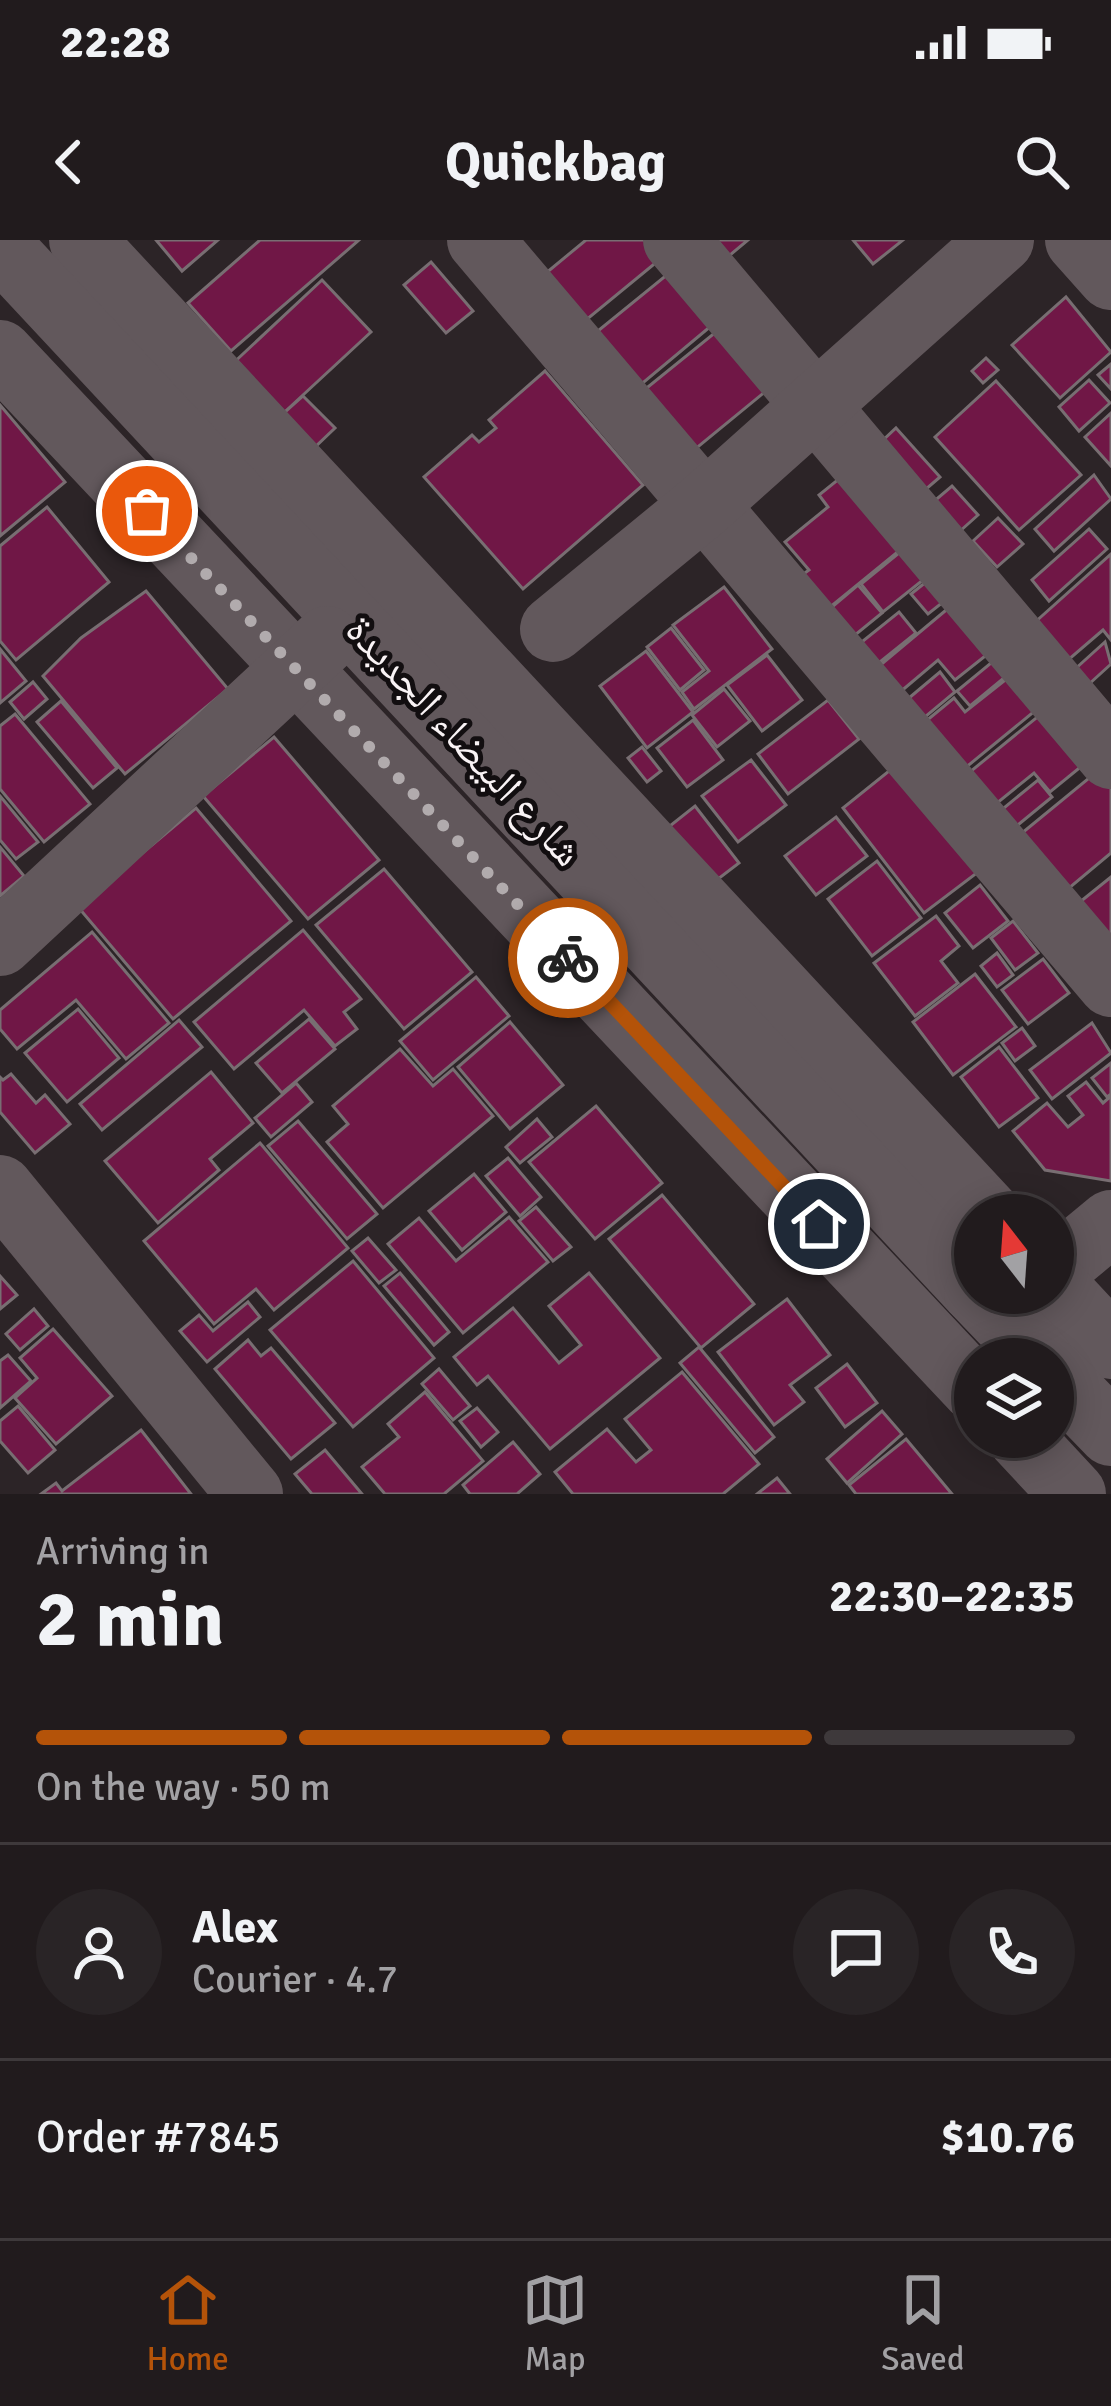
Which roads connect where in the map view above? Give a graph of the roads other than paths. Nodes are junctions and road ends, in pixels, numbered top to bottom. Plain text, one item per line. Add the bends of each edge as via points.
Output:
1 (82, 240) edge
2 (480, 240) edge
3 (676, 240) edge
4 (1001, 240) edge
5 (1078, 240) edge
6 (0, 246) edge
7 (1111, 277) edge
8 (0, 352) edge
9 (817, 405) junction
10 (703, 506) junction
11 (352, 617) junction
12 (553, 629) dead end
13 (295, 669) junction
14 (1111, 756) edge
15 (0, 943) edge
16 (1111, 984) edge
17 (0, 1187) edge
18 (969, 1194) edge
19 (1111, 1223) edge
20 (954, 1246) edge
21 (1074, 1254) edge
22 (1031, 1314) edge
23 (1111, 1346) edge
24 (954, 1367) edge
25 (1074, 1395) edge
26 (1111, 1433) edge
27 (1040, 1458) edge
28 (250, 1494) edge
29 (1073, 1494) edge

1 - 18 street
2 - 10 street
3 - 9 street
4 - 9 street
5 - 7 street
6 - 11 street, شارع البيضاء الجديدة
8 - 13 street, شارع البيضاء الجديدة
9 - 10 street
9 - 14 street
10 - 12 street
10 - 16 street
11 - 13 street
11 - 20 street, شارع البيضاء الجديدة
13 - 15 street
13 - 24 street, شارع البيضاء الجديدة
17 - 28 street
19 - 21 street
22 - 23 street, شارع البيضاء الجديدة
25 - 26 street
27 - 29 street

